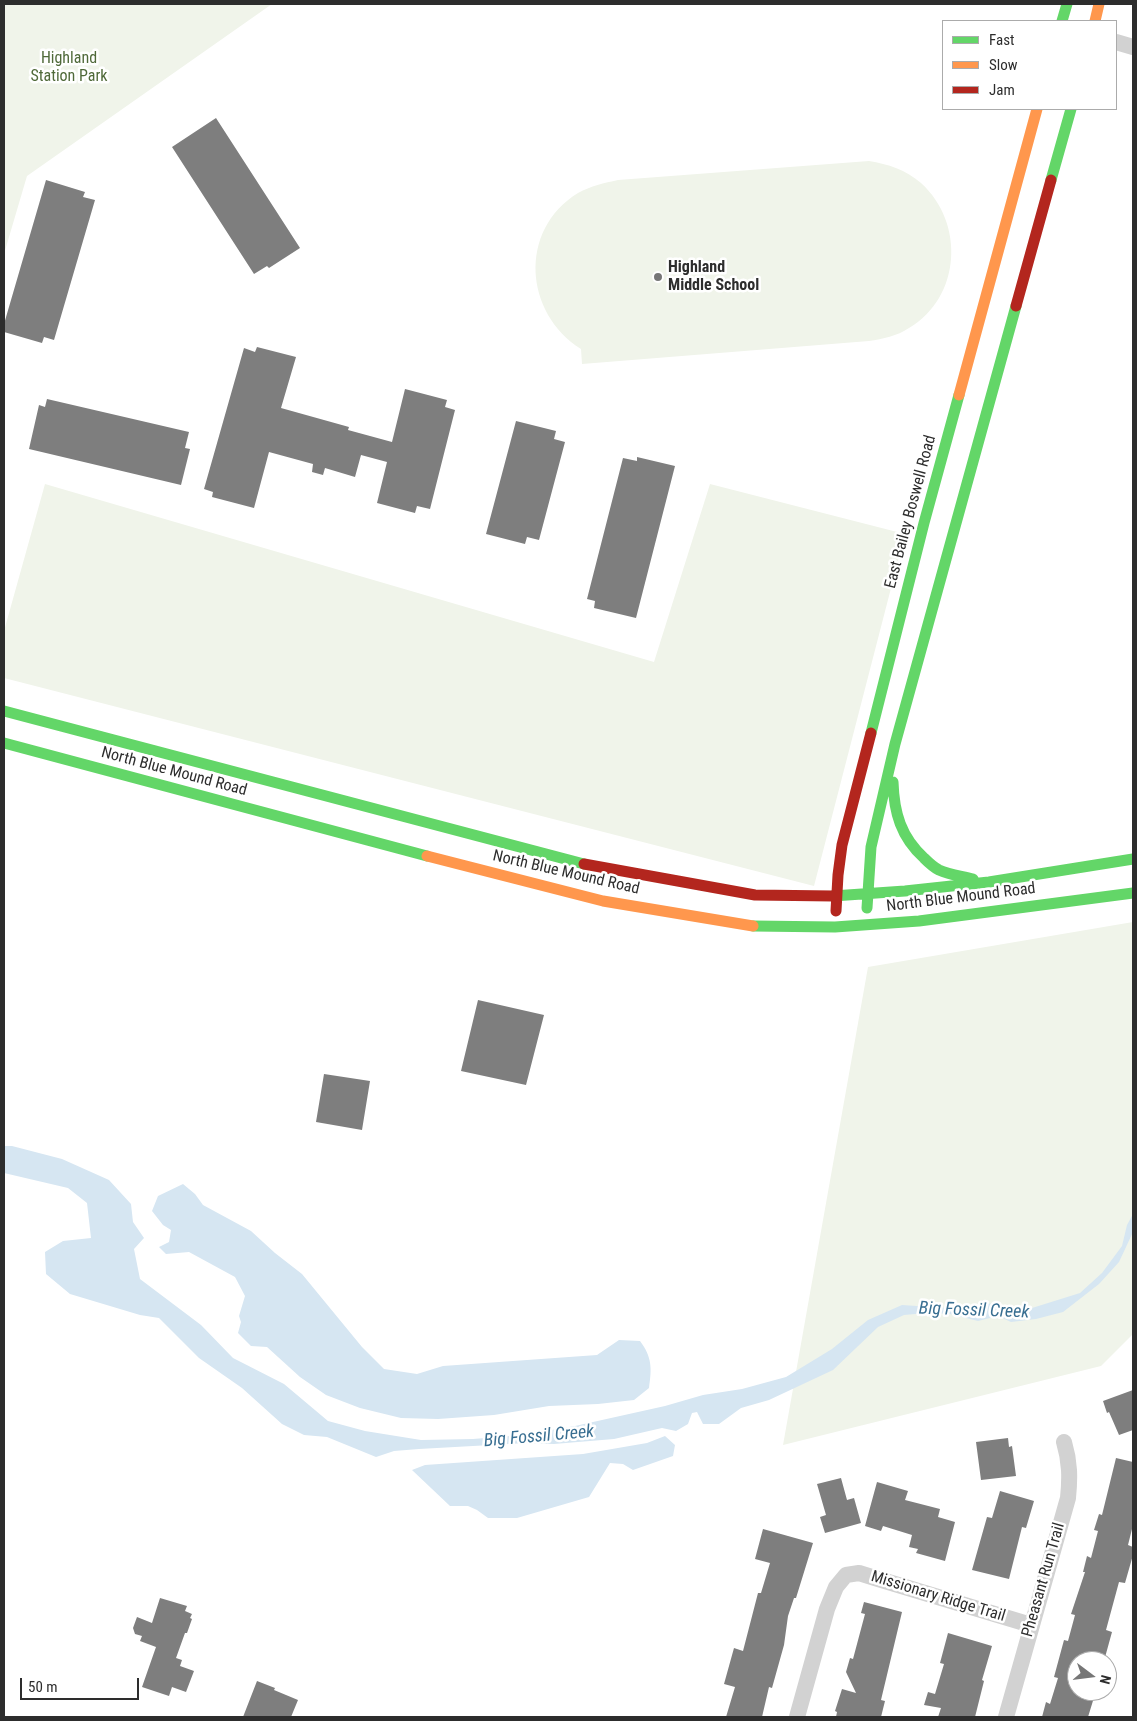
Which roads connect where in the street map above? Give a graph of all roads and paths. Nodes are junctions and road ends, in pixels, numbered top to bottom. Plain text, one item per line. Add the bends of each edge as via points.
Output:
1 (1067, 4) edge
2 (1100, 4) edge
3 (1062, 20) edge
4 (1095, 20) edge
5 (1117, 42) edge
6 (1133, 47) edge
7 (1037, 110) edge
8 (1071, 110) edge
9 (1034, 122) junction
10 (1047, 130) dead end
11 (1046, 156) dead end
12 (1004, 229) junction
13 (1037, 232) junction
14 (1005, 272) dead end
15 (990, 350) dead end
16 (1003, 354) junction
17 (4, 711) edge
18 (4, 743) edge
19 (895, 744) junction
20 (109, 761) dead end
21 (80, 764) junction
22 (1133, 858) edge
23 (989, 882) junction
24 (1133, 893) edge
25 (867, 894) junction
26 (837, 896) junction
27 (866, 924) junction
28 (835, 927) junction
29 (1064, 1442) dead end
30 (1031, 1625) junction
31 (797, 1717) edge
32 (1006, 1717) edge

1 - 3 main road
2 - 4 main road
5 - 6 street
7 - 9 main road, East Bailey Boswell Road
8 - 13 main road
9 - 10 main road
9 - 12 main road, East Bailey Boswell Road
11 - 13 main road via 1032,209
12 - 14 main road
12 - 26 main road, East Bailey Boswell Road via 925,518 842,844
13 - 16 main road
15 - 16 main road
16 - 19 main road
17 - 26 main road, North Blue Mound Road via 258,784 600,868 755,894
18 - 21 main road, North Blue Mound Road
19 - 23 main road, North Blue Mound Road via 893,803 907,842 938,870
19 - 25 main road via 871,847
20 - 21 main road
21 - 28 main road, North Blue Mound Road via 603,901 748,926
22 - 23 main road, North Blue Mound Road
23 - 25 main road, North Blue Mound Road
24 - 27 main road, North Blue Mound Road
25 - 26 main road, North Blue Mound Road
25 - 27 main road
26 - 28 main road, East Bailey Boswell Road
27 - 28 main road, North Blue Mound Road
29 - 30 street, Pheasant Run Trail via 1069,1458 1068,1498
30 - 31 street, Missionary Ridge Trail via 859,1573 846,1575 836,1587 827,1609
30 - 32 street, Pheasant Run Trail

